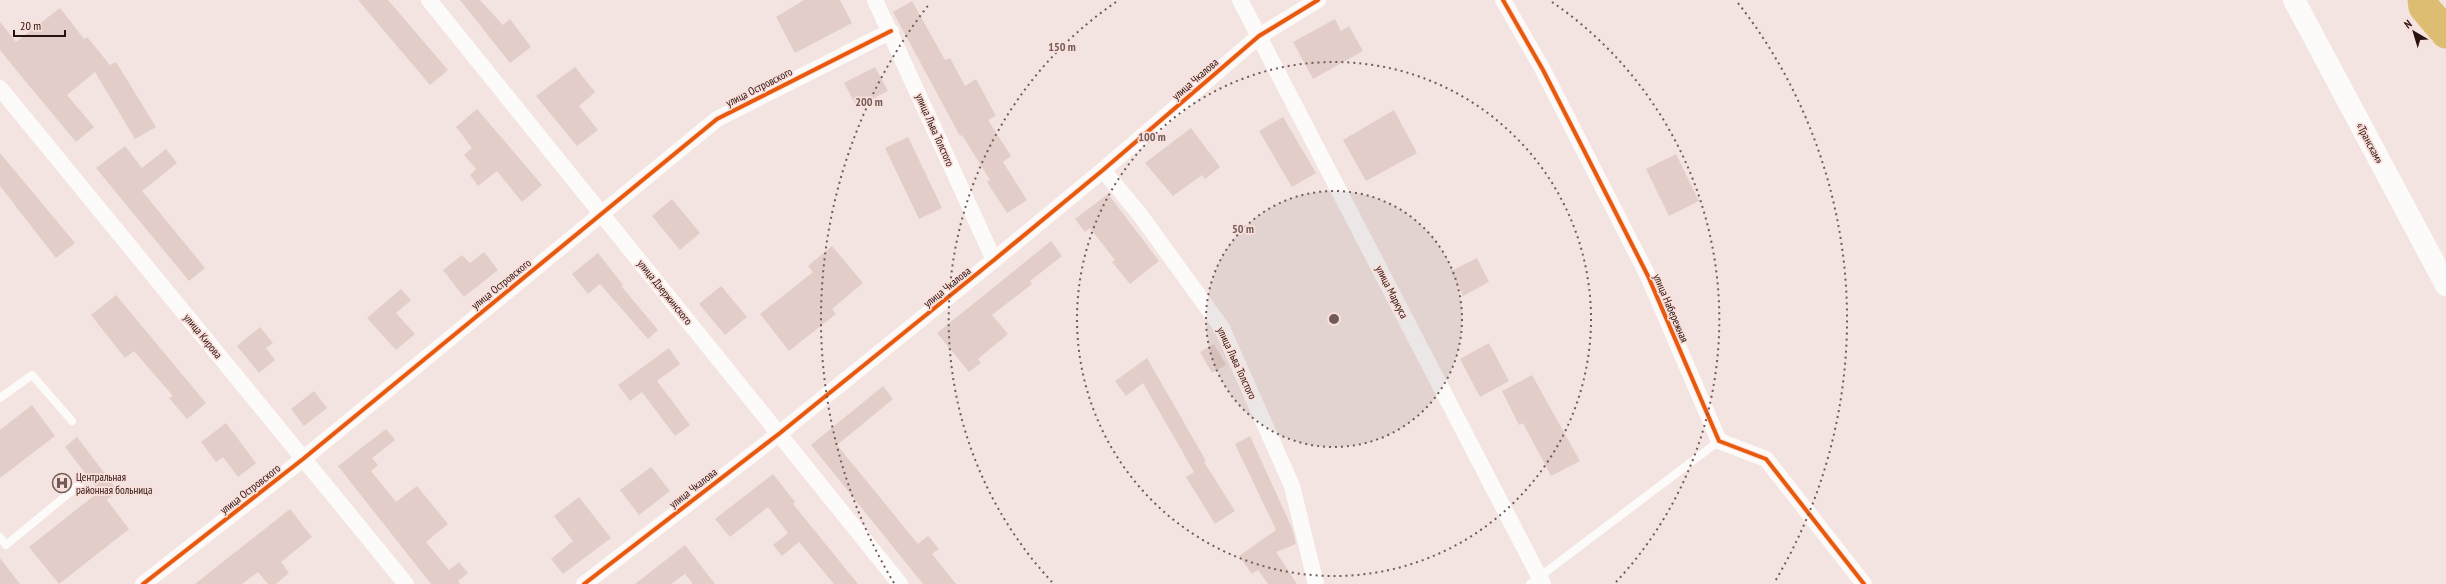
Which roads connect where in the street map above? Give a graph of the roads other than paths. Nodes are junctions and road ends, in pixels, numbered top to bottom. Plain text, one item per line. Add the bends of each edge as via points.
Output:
1 (429, 0) edge
2 (875, 0) edge
3 (1240, 0) edge
4 (1318, 0) edge
5 (1503, 0) edge
6 (2294, 0) edge
7 (891, 31) junction
8 (1259, 36) junction
9 (0, 88) edge
10 (1103, 170) junction
11 (602, 213) junction
12 (994, 260) junction
13 (2446, 285) edge
14 (0, 398) edge
15 (72, 421) dead end
16 (780, 433) junction
17 (1719, 441) junction
18 (303, 458) junction
19 (79, 485) dead end
20 (0, 537) edge
21 (1538, 582) edge
22 (143, 584) edge
23 (406, 584) edge
24 (584, 584) edge
25 (900, 584) edge
26 (1316, 584) edge
27 (1864, 584) edge

1 - 11 street, улица Дзержинского
2 - 7 street, улица Льва Толстого
3 - 8 street, улица Маркуса
4 - 8 street, улица Чкалова
5 - 17 street, улица Набережная via 1648,276
6 - 13 highway, «Транскам»
7 - 11 street, улица Островского via 717,119
7 - 12 street, улица Льва Толстого
8 - 10 street, улица Чкалова
8 - 21 street, улица Маркуса
9 - 18 street, улица Кирова
10 - 12 street, улица Чкалова
10 - 26 street, улица Льва Толстого via 1141,216 1222,328 1292,486
11 - 16 street, улица Дзержинского
11 - 18 street, улица Островского
12 - 16 street, улица Чкалова
14 - 15 lane via 32,375
16 - 24 street, улица Чкалова
16 - 25 street, улица Дзержинского
17 - 21 lane
17 - 27 street via 1766,459
18 - 22 street, улица Островского
18 - 23 street, улица Кирова
19 - 20 lane via 6,545

